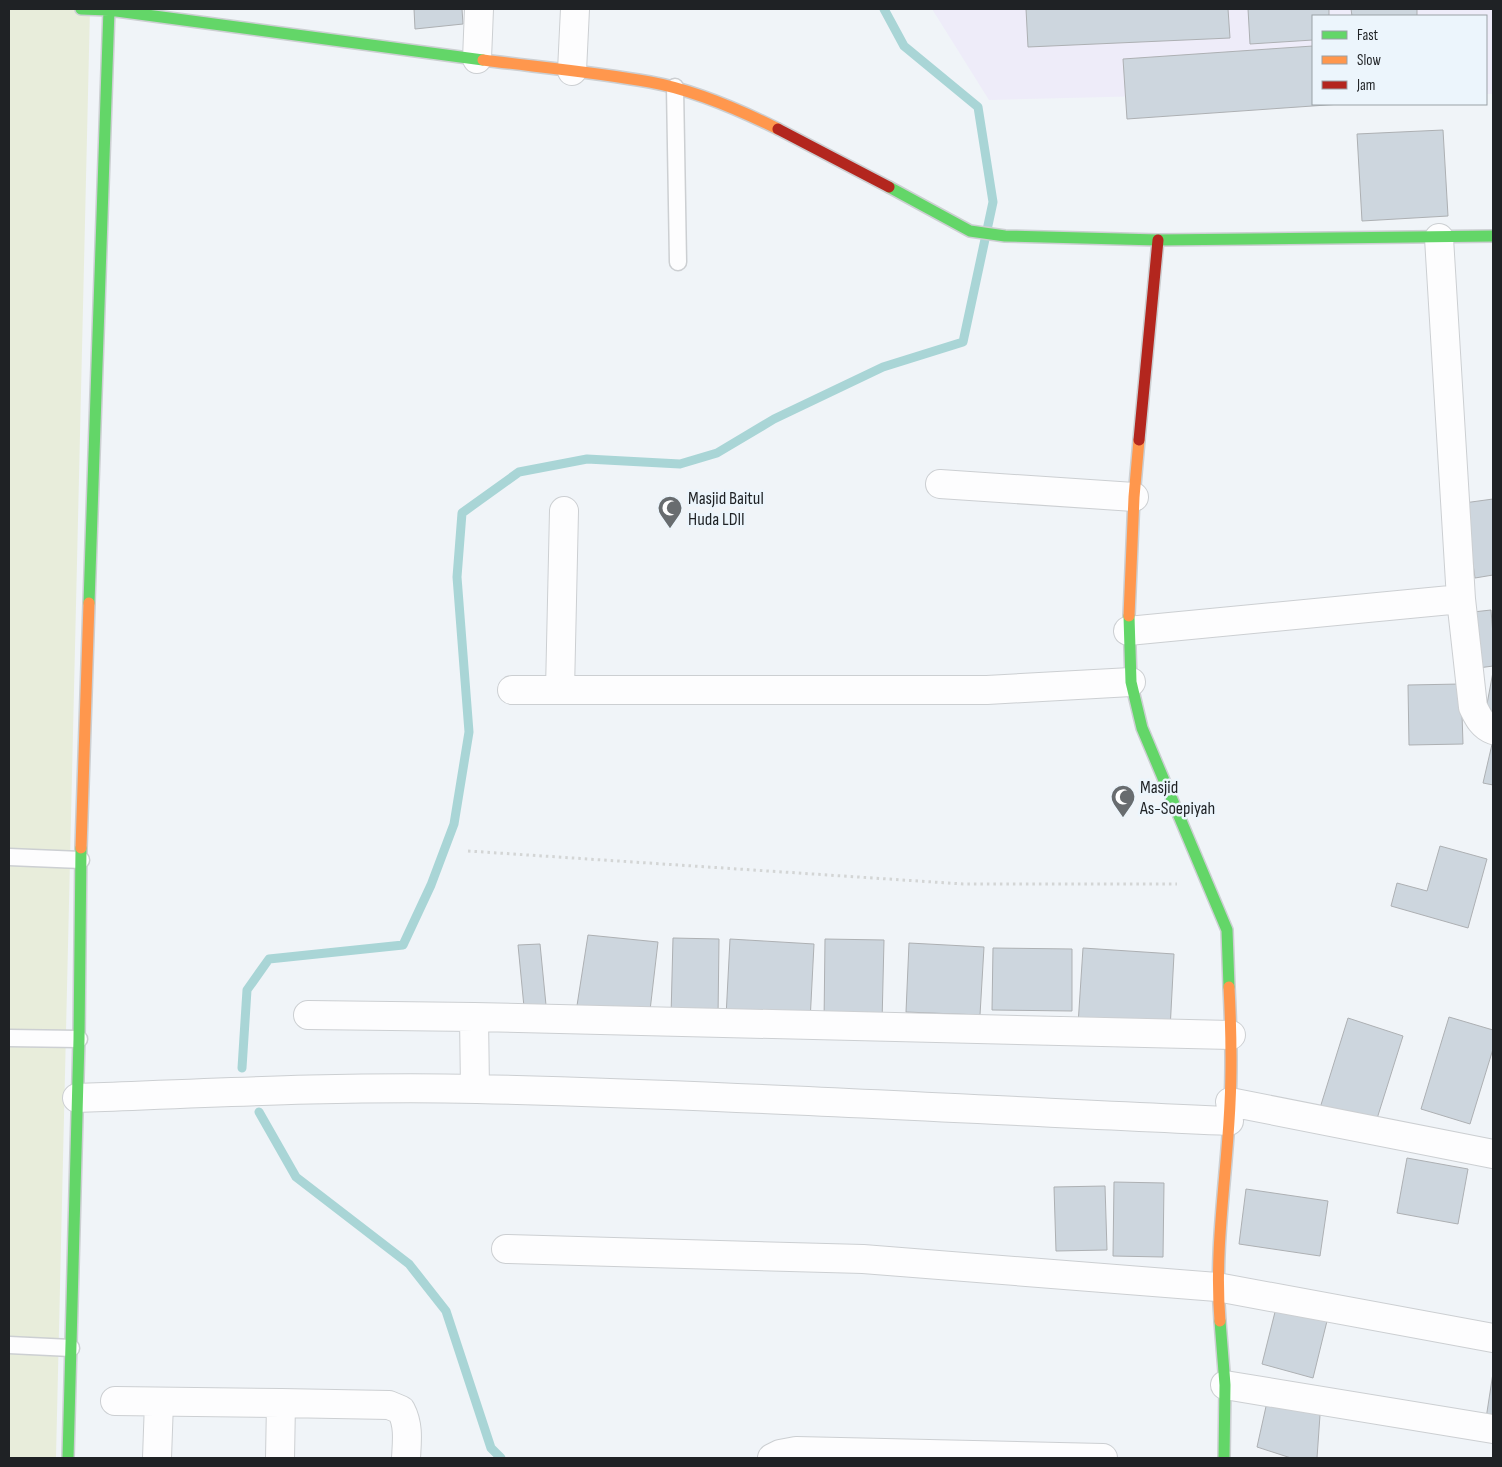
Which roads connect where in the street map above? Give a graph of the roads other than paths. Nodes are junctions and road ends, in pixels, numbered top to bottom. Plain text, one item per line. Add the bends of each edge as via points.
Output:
1 (81, 9) edge
2 (109, 9) edge
3 (479, 9) edge
4 (575, 9) edge
5 (477, 59) junction
6 (572, 71) junction
7 (675, 88) junction
8 (1493, 236) edge
9 (1439, 238) junction
10 (1158, 240) junction
11 (678, 262) dead end
12 (940, 484) dead end
13 (1134, 497) junction
14 (564, 511) dead end
15 (1461, 599) junction
16 (1128, 631) junction
17 (1131, 682) junction
18 (512, 690) dead end
19 (560, 690) junction
20 (1493, 730) edge
21 (9, 857) edge
22 (81, 860) junction
23 (308, 1015) dead end
24 (474, 1018) junction
25 (1231, 1036) junction
26 (9, 1038) edge
27 (79, 1039) junction
28 (474, 1089) junction
29 (77, 1098) junction
30 (1230, 1112) junction
31 (1493, 1154) edge
32 (506, 1249) dead end
33 (1217, 1287) junction
34 (1493, 1338) edge
35 (9, 1345) edge
36 (71, 1348) junction
37 (1225, 1385) junction
38 (115, 1401) dead end
39 (159, 1402) junction
40 (281, 1403) junction
41 (1493, 1429) edge
42 (923, 1456) edge
43 (68, 1458) edge
44 (156, 1458) edge
45 (280, 1458) edge
46 (406, 1458) edge
47 (772, 1458) edge
48 (1064, 1458) edge
49 (1103, 1458) edge
50 (1224, 1458) edge

1 - 2 street
2 - 5 street
2 - 22 street
3 - 5 street
4 - 6 street
5 - 6 street
6 - 7 street
7 - 10 street via 726,105 776,127 970,231 1005,236
7 - 11 lane
8 - 9 street
9 - 10 street
9 - 15 street
10 - 13 street
12 - 13 street
13 - 16 street
14 - 19 street
15 - 16 street
15 - 20 street via 1473,708 1479,720
16 - 17 street
17 - 19 street via 987,690
17 - 25 street via 1142,728 1227,930
18 - 19 street
21 - 22 lane
22 - 27 street
23 - 24 street
24 - 25 street
24 - 28 street
25 - 30 street
26 - 27 lane
27 - 29 street
28 - 29 street via 281,1090
28 - 30 street
29 - 36 street
30 - 31 street
30 - 33 street
32 - 33 street via 863,1260
33 - 34 street
33 - 37 street
35 - 36 lane
36 - 43 street
37 - 41 street
37 - 50 street
38 - 39 street
39 - 40 street
39 - 44 street
40 - 45 street
40 - 46 street via 389,1405 402,1410 407,1428
42 - 47 street via 796,1451
42 - 48 street
48 - 49 street

